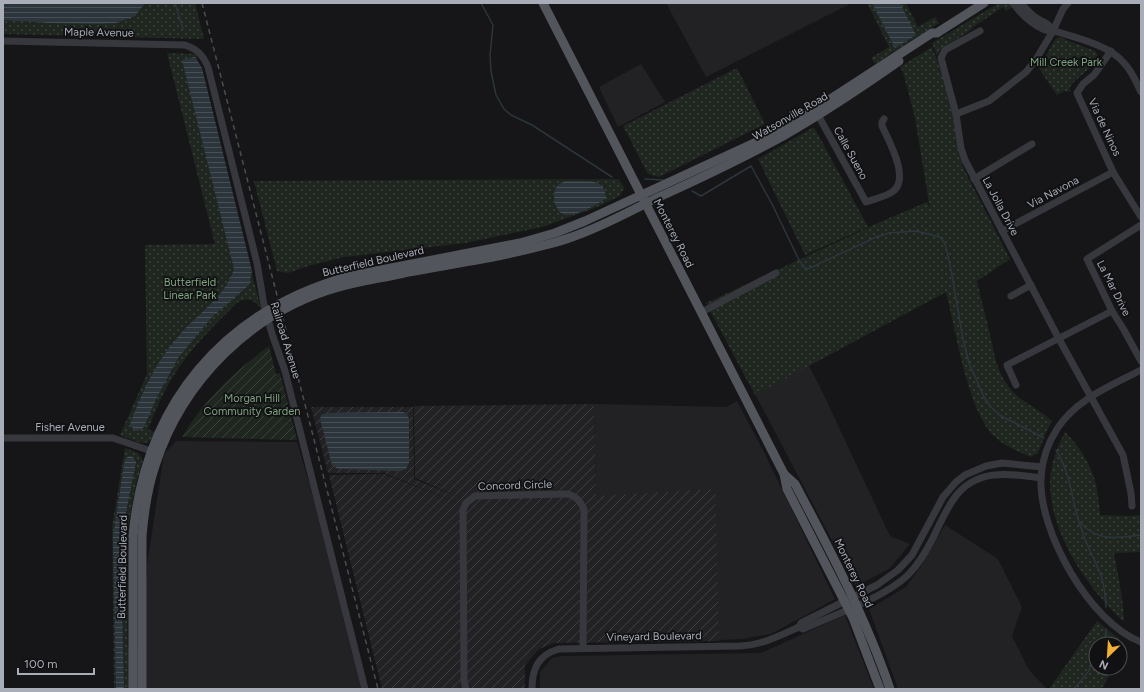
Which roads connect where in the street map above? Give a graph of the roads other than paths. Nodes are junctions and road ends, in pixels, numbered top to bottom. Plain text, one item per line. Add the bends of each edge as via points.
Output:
1 (543, 3) edge
2 (984, 3) edge
3 (1013, 3) edge
4 (1021, 3) edge
5 (1068, 3) edge
6 (980, 31) dead end
7 (1053, 31) junction
8 (3, 41) edge
9 (193, 48) joint
10 (1111, 51) junction
11 (902, 56) junction
12 (1141, 92) edge
13 (956, 114) junction
14 (818, 115) junction
15 (884, 119) dead end
16 (1032, 144) dead end
17 (1113, 172) junction
18 (974, 179) junction
19 (644, 200) junction
20 (1141, 217) edge
21 (1141, 225) edge
22 (1002, 231) junction
23 (776, 273) dead end
24 (1031, 285) junction
25 (1011, 296) dead end
26 (1112, 311) junction
27 (702, 312) junction
28 (1059, 339) junction
29 (1141, 361) edge
30 (1141, 370) edge
31 (1016, 385) dead end
32 (1091, 396) junction
33 (3, 438) edge
34 (155, 452) junction
35 (1042, 467) junction
36 (1041, 478) junction
37 (1132, 506) dead end
38 (851, 603) junction
39 (1141, 642) edge
40 (583, 648) junction
41 (133, 689) edge
42 (142, 689) edge
43 (365, 689) edge
44 (466, 689) edge
45 (532, 689) edge
46 (880, 689) edge
47 (890, 689) edge

1 - 19 main road, Monterey Road
2 - 11 main road, Watsonville Road
3 - 7 street via 1026,19 1045,30
4 - 7 street
5 - 7 street
6 - 13 street, La Jolla Drive via 945,50 941,58
7 - 10 street
7 - 13 street via 1026,72 989,101
8 - 9 street, Maple Avenue via 179,45
9 - 43 street, Railroad Avenue via 203,56 208,67 257,263 264,305 285,371
10 - 12 street via 1124,62
10 - 17 street, Via de Ninos via 1077,93
11 - 14 main road, Watsonville Road
11 - 19 main road, Watsonville Road via 765,138
13 - 18 street, La Jolla Drive via 963,154
14 - 15 street, Calle Sueno via 866,202 892,192 899,186 897,162 882,126
14 - 19 main road, Watsonville Road via 755,151
16 - 18 street
17 - 20 street, Via de Ninos
17 - 22 street, Via Navona
18 - 22 street, La Jolla Drive
19 - 27 main road, Monterey Road
19 - 34 main road, Butterfield Boulevard via 584,232 558,242 352,284 298,298 269,318 253,324 226,352 201,379
21 - 26 street, La Mar Drive via 1087,259
22 - 24 street, La Jolla Drive
23 - 27 street
24 - 25 street
24 - 28 street, La Jolla Drive
26 - 28 street
26 - 29 street, La Mar Drive
27 - 38 main road, Monterey Road via 784,474 787,489
28 - 31 street via 1007,365
28 - 32 street, La Jolla Drive
30 - 32 street
32 - 35 street via 1076,407 1058,427
32 - 37 street, La Jolla Drive via 1123,455
33 - 34 street, Fisher Avenue via 113,438
34 - 41 main road, Butterfield Boulevard via 138,498 133,536
34 - 42 main road, Butterfield Boulevard via 142,536
35 - 36 street
35 - 38 street, Vineyard Boulevard via 997,464 976,469 965,475 952,485 943,497 916,548 903,566
36 - 38 street, Vineyard Boulevard via 996,474 970,483 953,500 915,568 892,588
36 - 39 street via 1042,499 1047,518 1056,544 1069,569 1086,595 1107,619
38 - 40 street, Vineyard Boulevard via 801,623 799,627 771,640 748,646
38 - 46 main road, Monterey Road
38 - 47 main road, Monterey Road via 874,644
40 - 44 street, Concord Circle via 584,509 580,501 568,494 475,496 466,503 463,510
40 - 45 street, Vineyard Boulevard via 559,649 543,656 533,671

